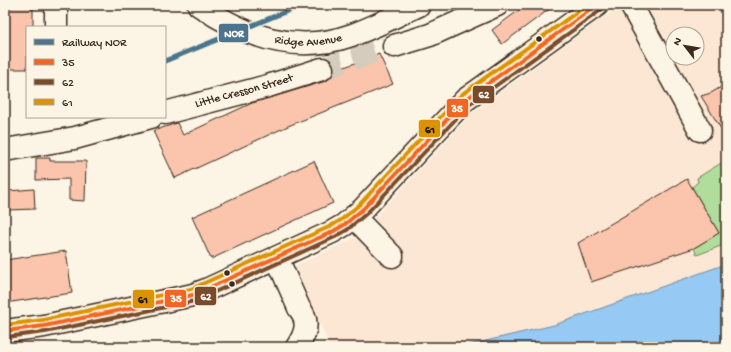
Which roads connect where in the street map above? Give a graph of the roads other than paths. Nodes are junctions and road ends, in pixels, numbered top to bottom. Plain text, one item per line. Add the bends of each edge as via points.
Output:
1 (56, 5) edge
2 (199, 5) edge
3 (419, 5) edge
4 (497, 5) edge
5 (597, 5) edge
6 (631, 5) edge
7 (56, 26) edge
8 (394, 46) tunnel mouth
9 (322, 68) tunnel mouth
10 (166, 113) edge
11 (147, 118) edge
12 (700, 130) dead end
13 (5, 150) edge
14 (354, 217) junction
15 (392, 256) dead end
16 (277, 258) junction
17 (299, 308) junction
18 (5, 331) edge
19 (284, 347) edge
20 (298, 347) edge

1 - 7 street
2 - 3 street, Ridge Avenue via 232,26 270,40 293,43 320,42 357,33
4 - 8 street via 430,35
5 - 14 street via 465,100
6 - 12 street
9 - 10 street, Little Cresson Street via 268,86
11 - 13 street via 75,138
14 - 15 street
14 - 16 street via 332,232
16 - 17 street
16 - 18 street via 192,295 44,326
17 - 19 street via 292,333
17 - 20 street via 307,322

